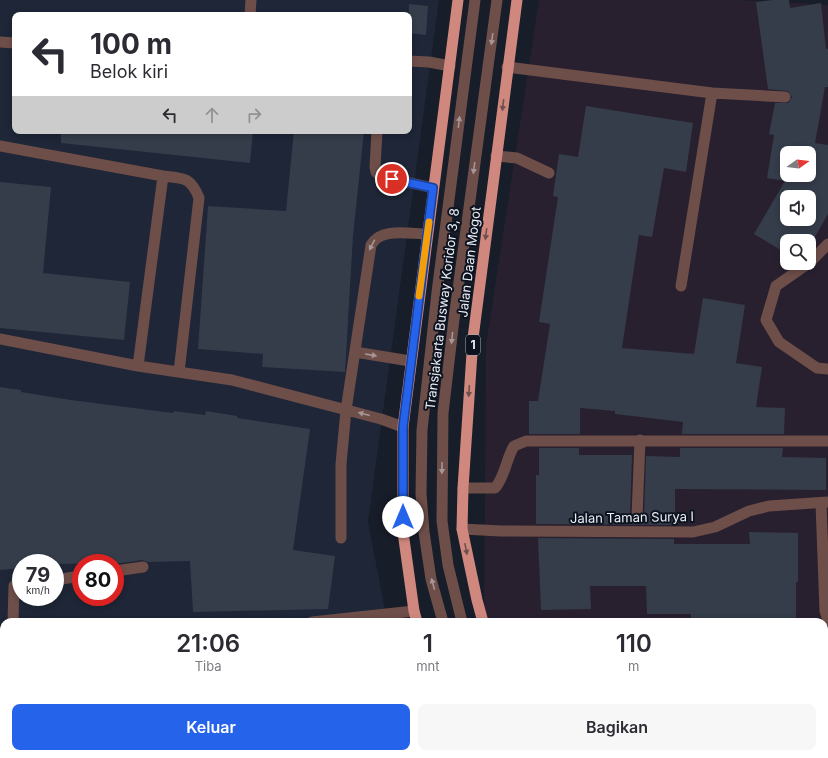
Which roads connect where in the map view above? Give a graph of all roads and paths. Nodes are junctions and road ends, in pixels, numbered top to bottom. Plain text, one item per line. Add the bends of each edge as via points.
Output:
1 (251, 0) edge
2 (458, 0) edge
3 (475, 0) edge
4 (497, 0) edge
5 (517, 0) edge
6 (250, 12) edge
7 (0, 42) edge
8 (12, 43) edge
9 (412, 61) edge
10 (450, 66) junction
11 (507, 67) junction
12 (712, 93) junction
13 (785, 97) dead end
14 (377, 134) edge
15 (0, 146) edge
16 (496, 156) junction
17 (549, 173) dead end
18 (163, 176) junction
19 (433, 188) junction
20 (427, 234) junction
21 (828, 244) edge
22 (816, 256) edge
23 (799, 270) edge
24 (681, 286) dead end
25 (0, 340) edge
26 (355, 352) junction
27 (410, 361) junction
28 (138, 366) junction
29 (828, 369) edge
30 (179, 372) junction
31 (346, 410) junction
32 (403, 427) junction
33 (640, 440) junction
34 (828, 441) edge
35 (463, 488) junction
36 (825, 502) edge
37 (637, 517) dead end
38 (462, 529) junction
39 (341, 538) dead end
40 (143, 567) dead end
41 (124, 570) edge
42 (13, 606) edge
43 (416, 617) edge
44 (13, 618) edge
45 (395, 618) edge
46 (442, 618) edge
47 (461, 618) edge
48 (482, 618) edge
49 (827, 618) edge

1 - 6 street
2 - 10 highway
46 -> 3 street, Transjakarta Busway Koridor 3, 8 via 431,579 424,532 421,494 422,430
4 -> 47 street, Transjakarta Busway Koridor 3, 8 via 443,413 442,521 448,565
5 - 11 highway, Jalan Daan Mogot / 1
7 - 8 street
9 - 10 street
10 - 19 highway
11 - 12 street
11 -> 16 highway, Jalan Daan Mogot / 1
12 - 13 street
12 - 24 street
14 - 19 street via 375,167 380,176
15 - 18 street
16 - 17 street via 517,158
16 -> 35 highway, Jalan Daan Mogot / 1 via 473,338
18 - 28 street
18 - 30 street via 185,179 195,186 199,198
19 - 20 highway
20 -> 26 street via 388,233 373,241
20 - 27 highway
21 - 22 street
23 - 29 street via 776,286 766,320 779,342 817,368
25 - 28 street
26 -> 27 street
26 - 31 street
27 - 32 highway
28 - 30 street
30 - 31 street via 232,380
32 -> 31 street
31 - 39 street via 340,488
32 - 43 highway via 403,532
33 - 34 street
33 - 35 street via 526,441 514,446 507,458 500,482 495,488
33 - 37 street
35 - 38 highway, Jalan Daan Mogot / 1
36 - 38 street, Jalan Taman Surya I via 769,506 749,511 715,527 693,532
36 - 49 street, Jalan Taman Surya I via 825,611
38 -> 48 highway, Jalan Daan Mogot / 1
40 - 41 street
42 - 44 street
43 - 45 street

